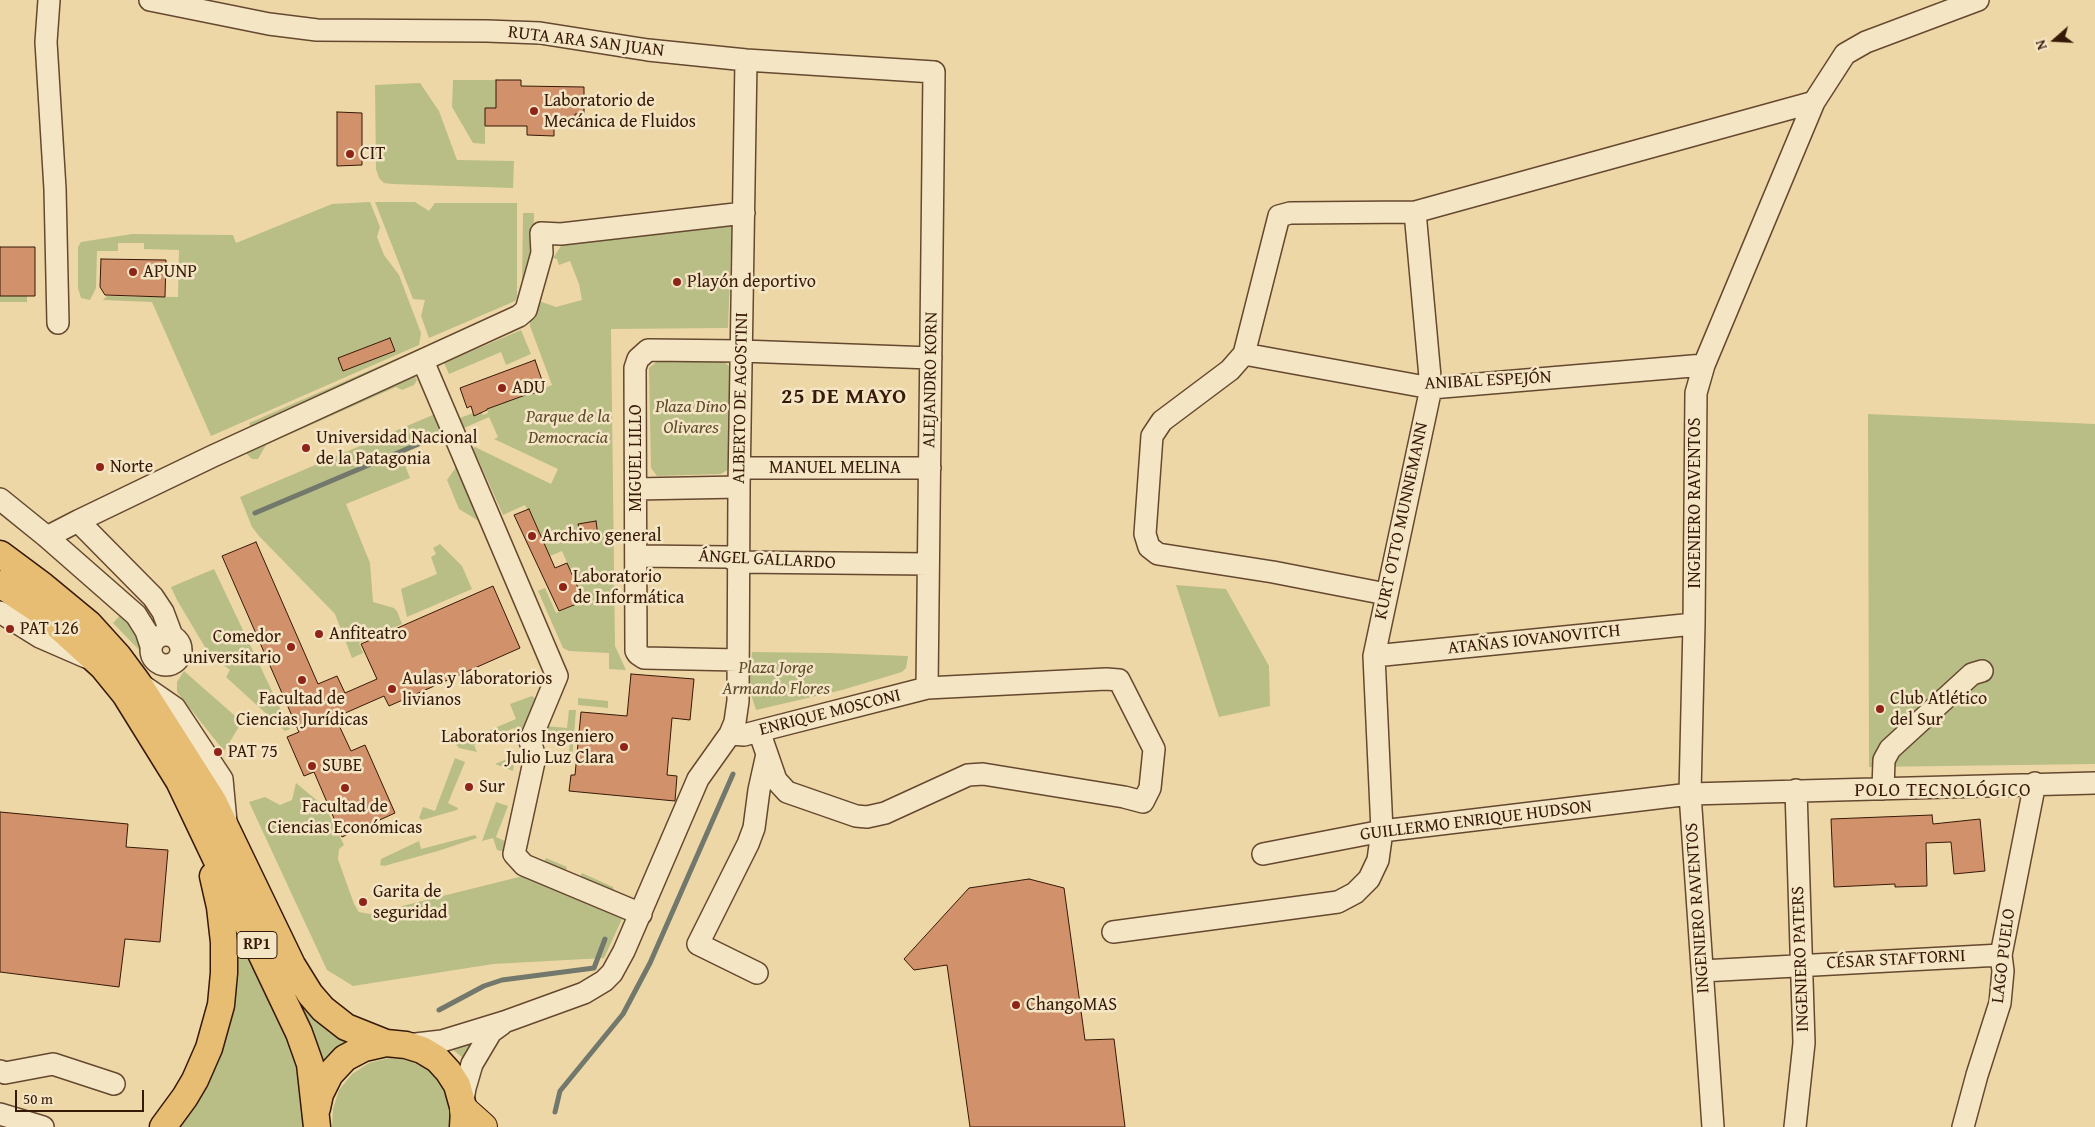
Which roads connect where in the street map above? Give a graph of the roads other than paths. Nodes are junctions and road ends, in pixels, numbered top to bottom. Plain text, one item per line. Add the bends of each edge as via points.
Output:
1 (49, 0) edge
2 (150, 0) edge
3 (1978, 0) edge
4 (746, 60) junction
5 (934, 72) joint
6 (1814, 102) junction
7 (1415, 212) junction
8 (744, 213) junction
9 (58, 323) dead end
10 (742, 351) junction
11 (1244, 354) junction
12 (932, 358) junction
13 (423, 361) junction
14 (1704, 366) junction
15 (1431, 388) junction
16 (930, 468) junction
17 (740, 478) junction
18 (636, 489) junction
19 (0, 499) edge
20 (78, 521) junction
21 (48, 538) junction
22 (0, 554) edge
23 (637, 556) junction
24 (739, 562) junction
25 (928, 564) junction
26 (0, 584) edge
27 (1386, 594) junction
28 (0, 612) edge
29 (1694, 624) junction
30 (172, 636) junction
31 (151, 649) junction
32 (1374, 656) junction
33 (738, 660) junction
34 (100, 664) junction
35 (172, 664) junction
36 (1982, 671) dead end
37 (131, 688) junction
38 (927, 688) junction
39 (175, 708) junction
40 (759, 731) junction
41 (730, 734) junction
42 (768, 754) junction
43 (179, 781) junction
44 (2035, 783) junction
45 (2095, 783) edge
46 (1883, 789) junction
47 (1796, 790) junction
48 (1690, 794) junction
49 (227, 829) junction
50 (1382, 831) junction
51 (1263, 854) dead end
52 (641, 914) junction
53 (1113, 932) dead end
54 (2001, 955) junction
55 (1802, 965) junction
56 (1702, 971) junction
57 (757, 973) dead end
58 (504, 1022) junction
59 (396, 1044) junction
60 (0, 1071) edge
61 (114, 1084) dead end
62 (0, 1114) edge
63 (468, 1116) edge
64 (316, 1121) edge
65 (43, 1127) edge
66 (163, 1127) edge
67 (1713, 1127) edge
68 (1795, 1127) edge
69 (1963, 1127) edge

1 - 9 street via 46,42 55,189
2 - 4 street, RUTA ARA SAN JUAN via 269,24 317,30 540,33 648,50
3 - 6 street, INGENIERO RAVENTOS via 1866,42 1846,54
4 - 5 street, RUTA ARA SAN JUAN
4 - 8 street, ALBERTO DE AGOSTINI
5 - 12 street, ALEJANDRO KORN
6 - 7 street
6 - 14 street, INGENIERO RAVENTOS
7 - 11 street via 1290,213 1280,216
7 - 15 street, KURT OTTO MUNNEMANN
8 - 10 street, ALBERTO DE AGOSTINI
8 - 13 street via 560,234 541,233 542,253 526,310 511,321
10 - 12 street
10 - 17 street, ALBERTO DE AGOSTINI
10 - 18 street, MIGUEL LILLO via 648,350 640,355 635,368
11 - 15 street, ANIBAL ESPEJÓN
11 - 27 street via 1230,370 1162,421 1152,436 1145,534 1149,547 1158,554
12 - 16 street, ALEJANDRO KORN
13 - 20 street via 220,452
13 - 52 street via 557,676 530,741 535,757 514,854 524,865
14 - 15 street, ANIBAL ESPEJÓN
14 - 29 street, INGENIERO RAVENTOS via 1696,393
15 - 27 street, KURT OTTO MUNNEMANN
16 - 17 street, MANUEL MELINA
16 - 25 street, ALEJANDRO KORN
17 - 18 street, MANUEL MELINA
17 - 24 street, ALBERTO DE AGOSTINI
18 - 23 street, MIGUEL LILLO
19 - 21 street
20 - 21 street
20 - 30 street via 159,605
21 - 31 street via 136,615 146,631
22 - 37 main road, RP1 via 89,624 113,650
23 - 24 street, ÁNGEL GALLARDO via 728,556
23 - 33 street, MIGUEL LILLO via 638,654 644,658
24 - 25 street, ÁNGEL GALLARDO
24 - 33 street, ALBERTO DE AGOSTINI
25 - 38 street, ALEJANDRO KORN
26 - 34 main road, RP1 via 46,615
27 - 32 street, KURT OTTO MUNNEMANN
28 - 34 street via 40,637
29 - 32 street, ATAÑAS IOVANOVITCH
29 - 48 street, INGENIERO RAVENTOS
30 - 31 street via 159,636
30 - 35 street via 180,646 180,653
31 - 35 street via 159,664
31 - 37 street
32 - 50 street, KURT OTTO MUNNEMANN
33 - 41 street, ALBERTO DE AGOSTINI via 738,702
34 - 37 main road, RP1
35 - 39 street via 165,689
36 - 46 street via 1972,674 1890,749 1884,760
37 - 39 street
37 - 43 main road, RP1
37 - 49 main road, RP1 via 200,778
38 - 40 street, ENRIQUE MOSCONI
38 - 42 street, ENRIQUE MOSCONI via 1106,678 1119,680 1154,750 1150,788 1143,802 1124,796 983,774 968,775 885,813 867,817 787,792 776,780
39 - 49 street via 222,779
40 - 41 street, ENRIQUE MOSCONI
40 - 42 street
41 - 52 street via 698,779
42 - 57 street via 757,797 754,828 698,944
43 - 64 main road, RP1 via 300,1033 310,1064
43 - 66 main road via 216,891 223,933 224,973 221,1005 209,1048 185,1097
44 - 45 street, GUILLERMO ENRIQUE HUDSON
44 - 46 street, GUILLERMO ENRIQUE HUDSON
44 - 54 street, LAGO PUELO
46 - 47 street, GUILLERMO ENRIQUE HUDSON
47 - 48 street, GUILLERMO ENRIQUE HUDSON
47 - 55 street, INGENIERO PATERS
48 - 50 street, GUILLERMO ENRIQUE HUDSON
48 - 56 street, INGENIERO RAVENTOS
49 - 59 main road, RP1 via 292,965 310,994 334,1020 359,1033
50 - 51 street, GUILLERMO ENRIQUE HUDSON
50 - 53 street, KURT OTTO MUNNEMANN via 1378,860 1370,879 1355,893 1338,902
52 - 58 street via 612,973 604,981 584,993
54 - 55 street, CÉSAR STAFTORNI
54 - 69 street, LAGO PUELO via 2000,1003
55 - 56 street, CÉSAR STAFTORNI
55 - 68 street, INGENIERO PATERS via 1804,1042
56 - 67 street, INGENIERO RAVENTOS
58 - 59 street via 442,1042
58 - 63 street via 491,1032 467,1077
59 - 63 main road, RP1 via 430,1055 448,1071 457,1085
59 - 64 main road, RP1 via 364,1048 345,1058 330,1074 320,1094
60 - 61 street via 4,1073 53,1064
62 - 65 street

